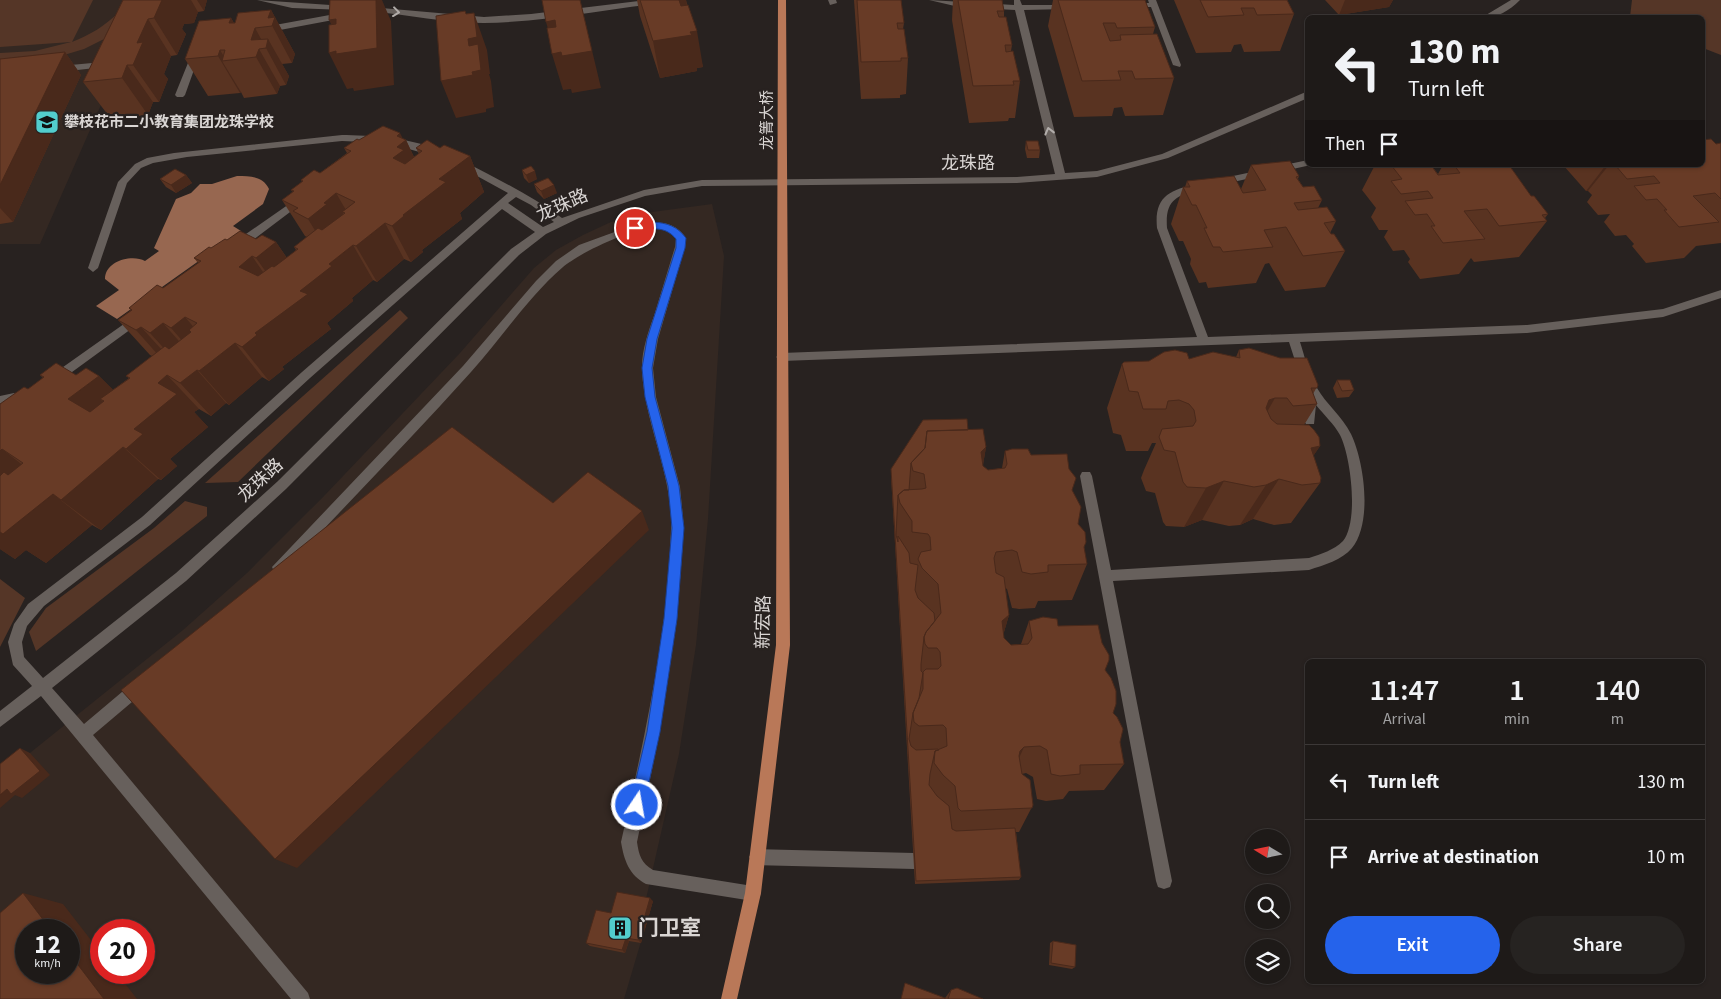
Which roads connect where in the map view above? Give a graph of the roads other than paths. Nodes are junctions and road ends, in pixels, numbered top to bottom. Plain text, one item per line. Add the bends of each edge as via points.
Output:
1 (261, 0) edge
2 (673, 0) edge
3 (782, 0) edge
4 (933, 0) edge
5 (1516, 0) edge
6 (1153, 2) edge
7 (1018, 4) edge
8 (1115, 6) edge
9 (1077, 7) edge
10 (375, 10) junction
11 (366, 12) edge
12 (356, 13) edge
13 (1491, 15) edge
14 (258, 31) edge
15 (200, 41) edge
16 (92, 66) edge
17 (1177, 66) dead end
18 (46, 70) edge
19 (180, 95) dead end
20 (1305, 95) edge
21 (384, 138) junction
22 (368, 150) edge
23 (1305, 164) edge
24 (1061, 178) junction
25 (312, 190) edge
26 (515, 192) junction
27 (502, 204) junction
28 (560, 222) junction
29 (542, 232) junction
30 (782, 241) joint
31 (225, 254) edge
32 (93, 268) dead end
33 (1721, 294) edge
34 (145, 313) edge
35 (1293, 338) junction
36 (1204, 341) junction
37 (782, 357) junction
38 (1309, 385) junction
39 (0, 401) edge
40 (1310, 421) edge
41 (1086, 476) dead end
42 (272, 573) edge
43 (1105, 576) junction
44 (150, 678) edge
45 (41, 687) junction
46 (0, 720) edge
47 (83, 734) junction
48 (757, 857) junction
49 (914, 861) edge
50 (1164, 881) dead end
51 (753, 893) junction
52 (302, 999) edge
53 (730, 999) edge

1 - 10 street via 292,6
10 -> 2 street via 448,18 498,19
3 - 30 main road, 龙箐大桥
4 - 7 street via 958,5
5 - 13 street
6 - 8 street
6 - 17 street
7 - 9 street
24 -> 7 street
10 - 11 street
12 - 14 street
15 - 19 street
16 - 18 street
20 - 24 street, 龙珠路 via 1165,156 1097,174
21 - 22 street
21 - 26 street via 418,146 465,165
21 - 32 street via 347,137 150,160 138,166 123,182
23 - 36 street via 1187,189 1168,199 1164,206 1162,228
24 - 28 street, 龙珠路 via 702,183 644,192
25 - 31 street
26 - 27 street
26 - 28 street
27 - 29 street
27 - 45 street via 306,375 146,521 28,613 15,636 14,648 18,660
28 - 29 street, 龙珠路
29 - 45 street, 龙珠路 via 515,252 282,485 188,570
30 - 37 main road, 新宏路
33 - 35 street via 1663,313 1527,329
34 - 39 street via 33,397
35 - 36 street
35 - 38 street
36 - 37 street
37 - 48 main road, 新宏路 via 783,646
38 - 40 street
38 - 43 street via 1347,436 1354,465 1357,519 1350,540 1334,555 1309,564
41 - 43 street
42 - 51 street via 467,369 560,264 583,248 635,228 653,225 675,231 681,238 680,248 652,339 647,368 650,397 674,486 678,528 670,619 653,732 629,842 630,855 642,874 652,878
43 - 50 street
44 - 47 street
45 - 46 street, 龙珠路
45 - 47 street
47 - 52 street
48 - 49 street
48 - 51 main road, 新宏路
51 - 53 main road, 新宏路

